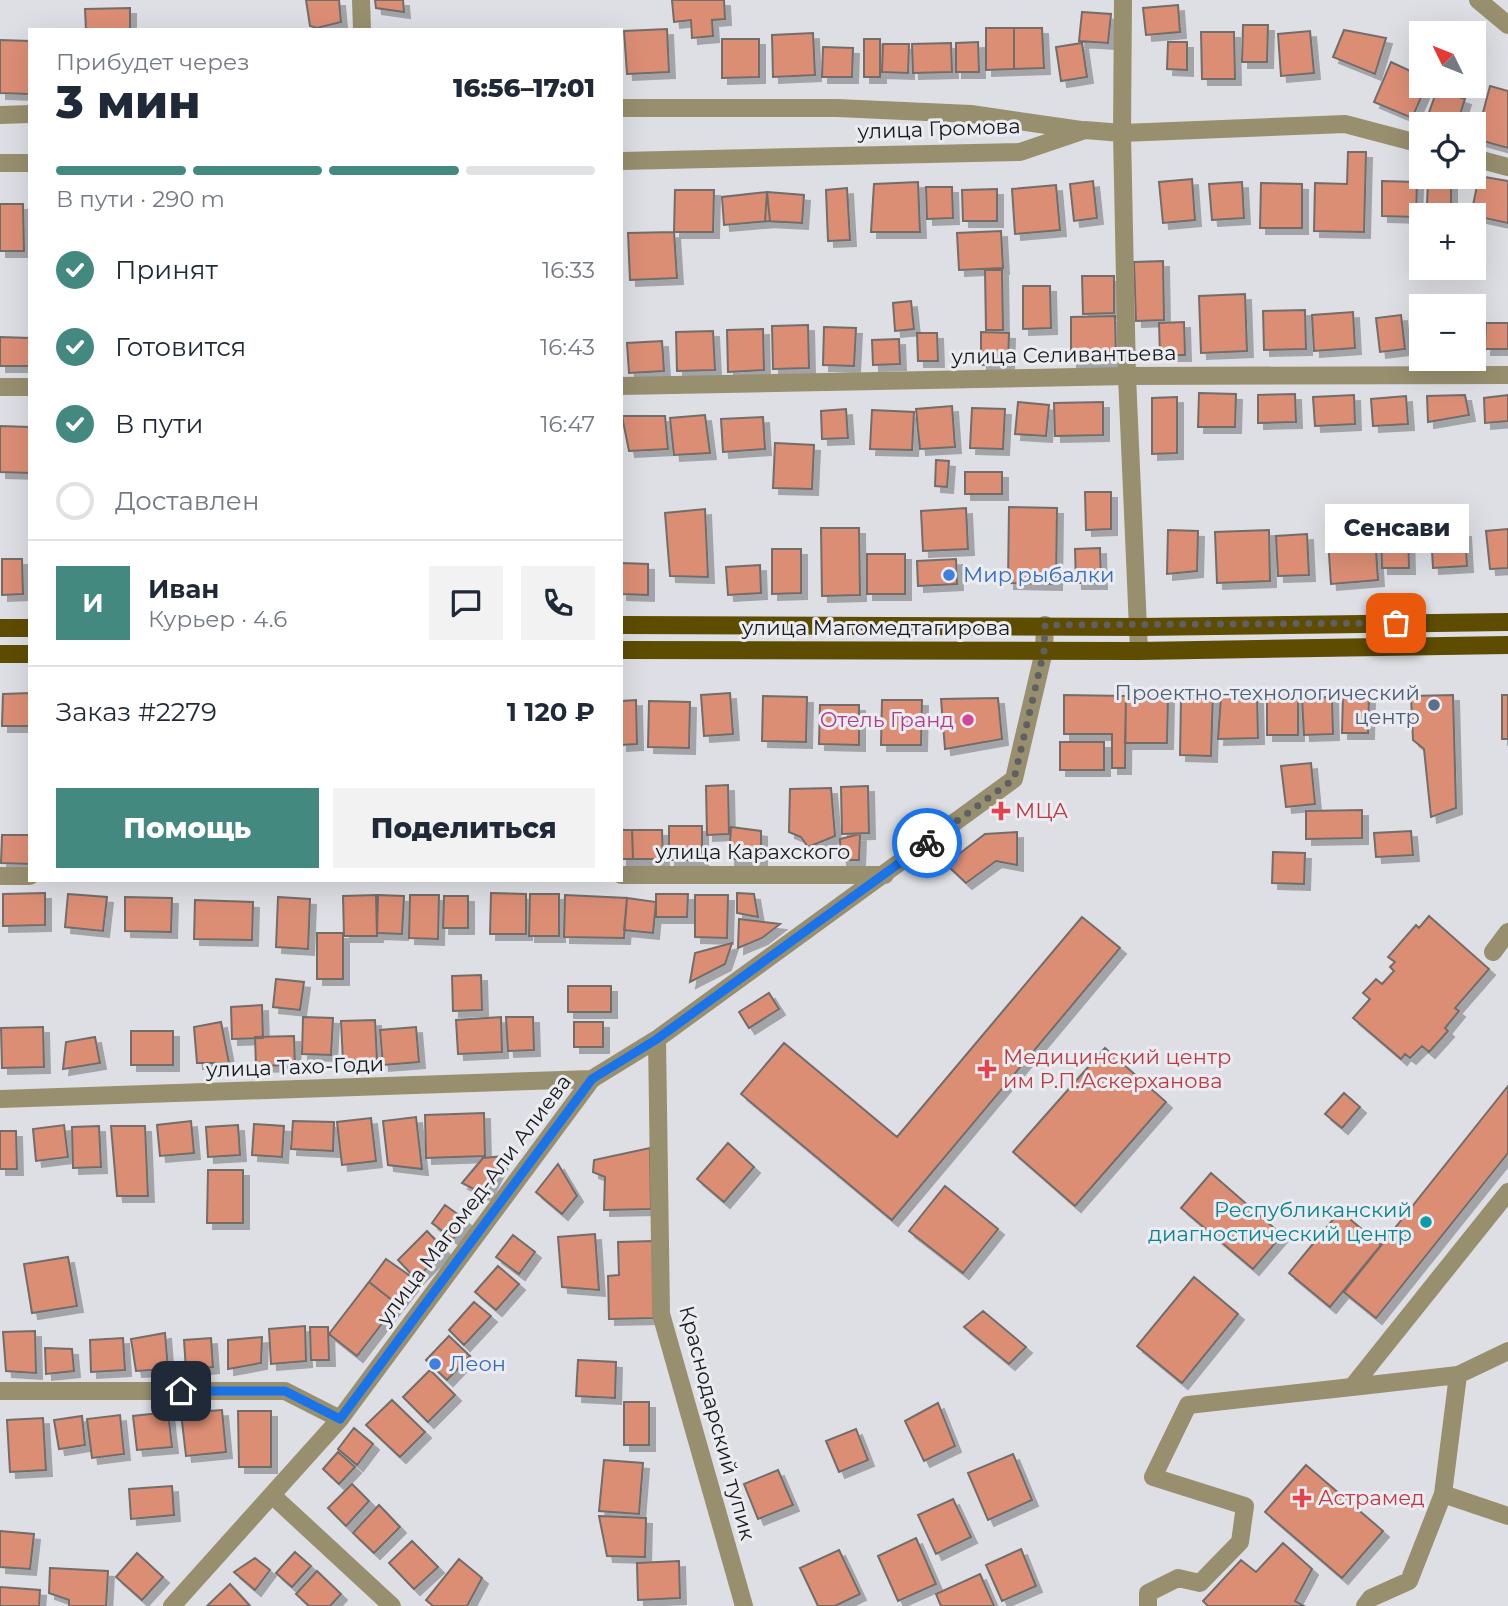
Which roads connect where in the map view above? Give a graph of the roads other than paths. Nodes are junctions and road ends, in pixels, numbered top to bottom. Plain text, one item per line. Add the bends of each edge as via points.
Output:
1 (361, 0) edge
2 (1123, 0) edge
3 (1478, 0) edge
4 (1508, 25) edge
5 (362, 28) edge
6 (623, 107) edge
7 (28, 114) edge
8 (0, 115) edge
9 (1085, 130) junction
10 (1122, 132) junction
11 (1409, 141) edge
12 (623, 160) edge
13 (1486, 161) edge
14 (0, 163) edge
15 (28, 163) edge
16 (1508, 167) edge
17 (1127, 376) junction
18 (1508, 376) edge
19 (623, 386) edge
20 (0, 387) edge
21 (28, 387) edge
22 (1508, 622) edge
23 (623, 625) edge
24 (1045, 625) junction
25 (1140, 627) junction
26 (0, 628) edge
27 (28, 628) edge
28 (1508, 645) edge
29 (623, 650) edge
30 (1044, 651) junction
31 (1139, 651) junction
32 (0, 654) edge
33 (28, 654) edge
34 (623, 875) edge
35 (885, 875) junction
36 (0, 876) edge
37 (28, 876) edge
38 (1508, 932) edge
39 (1493, 952) dead end
40 (657, 1039) junction
41 (592, 1079) junction
42 (0, 1099) edge
43 (1508, 1192) edge
44 (1508, 1351) edge
45 (1458, 1375) junction
46 (1352, 1387) junction
47 (0, 1391) edge
48 (340, 1419) junction
49 (1443, 1494) junction
50 (273, 1496) junction
51 (1508, 1517) edge
52 (172, 1606) edge
53 (391, 1606) edge
54 (744, 1606) edge
55 (1148, 1606) edge
56 (1365, 1606) edge

1 - 5 street
2 - 10 street
3 - 4 street
6 - 9 street via 971,114
7 - 8 street
9 - 10 street, улица Громова
9 - 12 street, улица Громова via 1020,152
10 - 11 street, улица Громова via 1345,124
10 - 17 street
13 - 16 street
14 - 15 street
17 - 18 street, улица Селивантьева
17 - 19 street, улица Селивантьева
17 - 25 street
20 - 21 street
22 - 25 main road, улица Магомедтагирова
23 - 24 main road, улица Магомедтагирова
24 - 25 main road, улица Магомедтагирова
24 - 30 street, улица Магомед-Али Алиева
25 - 31 street
26 - 27 main road
28 - 31 main road, улица Магомедтагирова
29 - 30 main road, улица Магомедтагирова
30 - 31 main road, улица Магомедтагирова
30 - 35 street, улица Магомед-Али Алиева via 1014,779
32 - 33 main road
34 - 35 street, улица Карахского
35 - 40 street, улица Магомед-Али Алиева
36 - 37 street
38 - 39 street
40 - 41 street, улица Магомед-Али Алиева
40 - 54 street, Краснодарский тупик via 662,1314
41 - 42 street, улица Тахо-Годи
41 - 48 street, улица Магомед-Али Алиева
43 - 46 street
44 - 45 street
45 - 46 street
45 - 49 street
46 - 55 street via 1188,1405 1153,1477 1245,1506 1240,1542 1200,1583 1178,1578 1148,1593
47 - 48 street via 285,1391
48 - 50 street, улица Магомед-Али Алиева
49 - 51 street
49 - 56 street via 1409,1581 1371,1598
50 - 52 street, улица Магомед-Али Алиева
50 - 53 street

